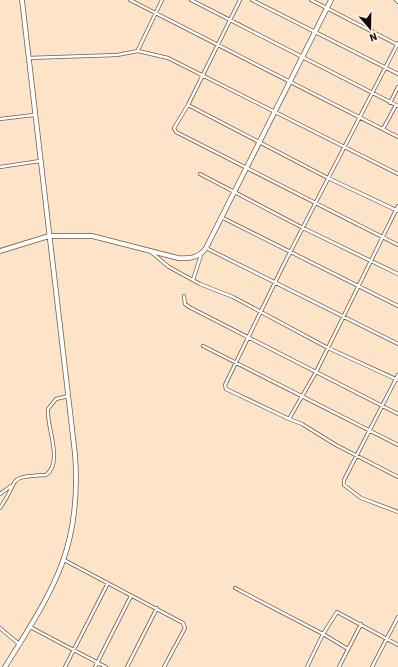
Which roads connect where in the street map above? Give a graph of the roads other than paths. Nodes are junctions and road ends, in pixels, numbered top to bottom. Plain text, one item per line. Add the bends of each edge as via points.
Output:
1 (22, 0) edge
2 (130, 0) edge
3 (162, 0) edge
4 (191, 0) edge
5 (240, 0) edge
6 (252, 0) edge
7 (311, 0) edge
8 (331, 0) edge
9 (327, 8) junction
10 (155, 13) junction
11 (229, 20) junction
12 (314, 32) junction
13 (398, 44) edge
14 (216, 45) junction
15 (138, 51) junction
16 (28, 58) junction
17 (302, 58) junction
18 (385, 68) junction
19 (398, 74) edge
20 (202, 76) junction
21 (289, 82) junction
22 (398, 87) edge
23 (372, 93) junction
24 (390, 102) junction
25 (188, 105) junction
26 (397, 106) edge
27 (274, 112) junction
28 (34, 115) junction
29 (359, 117) junction
30 (0, 119) edge
31 (383, 129) junction
32 (398, 137) edge
33 (259, 141) junction
34 (344, 146) junction
35 (40, 162) junction
36 (0, 167) edge
37 (246, 167) junction
38 (200, 174) dead end
39 (398, 174) edge
40 (328, 178) junction
41 (234, 192) junction
42 (315, 203) junction
43 (398, 206) edge
44 (397, 210) edge
45 (221, 217) junction
46 (302, 228) junction
47 (49, 236) junction
48 (383, 238) junction
49 (398, 245) edge
50 (206, 248) junction
51 (151, 251) junction
52 (0, 252) edge
53 (291, 253) junction
54 (201, 254) junction
55 (372, 261) junction
56 (398, 274) edge
57 (193, 280) junction
58 (275, 282) junction
59 (357, 287) junction
60 (184, 296) dead end
61 (398, 306) edge
62 (261, 311) junction
63 (342, 316) junction
64 (249, 338) junction
65 (398, 344) edge
66 (203, 346) dead end
67 (328, 348) junction
68 (237, 363) junction
69 (316, 372) junction
70 (398, 375) edge
71 (397, 380) edge
72 (68, 396) junction
73 (303, 397) junction
74 (381, 406) junction
75 (398, 414) edge
76 (289, 419) junction
77 (369, 430) junction
78 (398, 446) edge
79 (356, 456) junction
80 (398, 477) edge
81 (11, 486) junction
82 (0, 494) edge
83 (0, 508) edge
84 (398, 512) edge
85 (64, 560) junction
86 (108, 583) junction
87 (235, 588) dead end
88 (131, 596) junction
89 (157, 608) junction
90 (398, 617) edge
91 (361, 624) junction
92 (30, 627) junction
93 (0, 628) edge
94 (323, 634) junction
95 (386, 639) junction
96 (20, 644) junction
97 (398, 645) edge
98 (348, 649) junction
99 (73, 650) junction
100 (98, 662) junction
101 (5, 667) edge
102 (64, 667) edge
103 (95, 667) edge
104 (106, 667) edge
105 (127, 667) edge
106 (164, 667) edge
107 (308, 667) edge
108 (339, 667) edge
109 (372, 667) edge

1 - 16 main road
2 - 10 street
3 - 10 street
4 - 11 street
5 - 11 street
6 - 12 street
7 - 9 street
8 - 9 main road
9 - 12 main road
9 - 13 street
10 - 14 street
10 - 15 street
11 - 14 street
11 - 17 street
12 - 17 main road
12 - 18 street
13 - 18 street
14 - 20 street
14 - 21 street
15 - 16 street via 117,55
15 - 20 street via 168,58
16 - 28 main road
17 - 21 main road
17 - 23 street
18 - 19 street
18 - 23 street
20 - 25 street
20 - 27 street
21 - 27 main road
21 - 29 street
22 - 24 street
23 - 24 street
23 - 29 street
24 - 26 street
25 - 33 street
25 - 37 street via 174,128 176,132
26 - 31 street
27 - 33 main road
27 - 34 street
28 - 30 street
28 - 35 main road
29 - 31 street
29 - 34 street
31 - 32 street
33 - 37 main road
33 - 40 street
34 - 39 street
34 - 40 street
35 - 36 street
35 - 47 main road
37 - 41 main road
37 - 42 street
38 - 41 street
40 - 42 street
40 - 44 street
41 - 45 main road
41 - 46 street
42 - 46 street
42 - 48 street
43 - 44 street
44 - 48 street
45 - 50 main road
45 - 53 street
46 - 53 street
46 - 55 street
47 - 51 main road via 92,236
47 - 52 main road
47 - 72 main road
48 - 49 street
48 - 55 street
50 - 54 main road
50 - 58 street
51 - 54 main road via 182,258
51 - 57 street via 169,267
53 - 58 street
53 - 59 street
54 - 57 street
55 - 56 street
55 - 59 street
57 - 62 street
58 - 62 street
58 - 63 street
59 - 61 street
59 - 63 street
60 - 64 street via 185,304
62 - 64 street
62 - 67 street
63 - 65 street
63 - 67 street
64 - 68 street
64 - 69 street
66 - 68 street
67 - 69 street
67 - 71 street
68 - 73 street
68 - 76 street via 225,385 226,389
69 - 73 street
69 - 74 street
70 - 71 street
71 - 74 street
72 - 81 street via 56,399 48,409 54,445 50,472 46,475 22,476
72 - 85 main road via 77,497
73 - 76 street
73 - 77 street
74 - 75 street
74 - 77 street
76 - 79 street
77 - 78 street
77 - 79 street
79 - 80 street
79 - 84 street via 344,485 361,498
81 - 82 street
81 - 83 street
85 - 86 street
85 - 92 main road via 52,591
86 - 88 street
86 - 99 street
87 - 94 street
88 - 89 street
88 - 100 street
89 - 105 street
89 - 106 street via 176,618 185,628
90 - 95 street
91 - 94 street via 337,612
91 - 95 street
91 - 98 street
92 - 96 main road
92 - 99 street
93 - 96 street
94 - 98 street
94 - 107 street
95 - 97 street
95 - 109 street
96 - 101 main road
98 - 108 street
99 - 100 street
99 - 102 street
100 - 103 street
100 - 104 street

